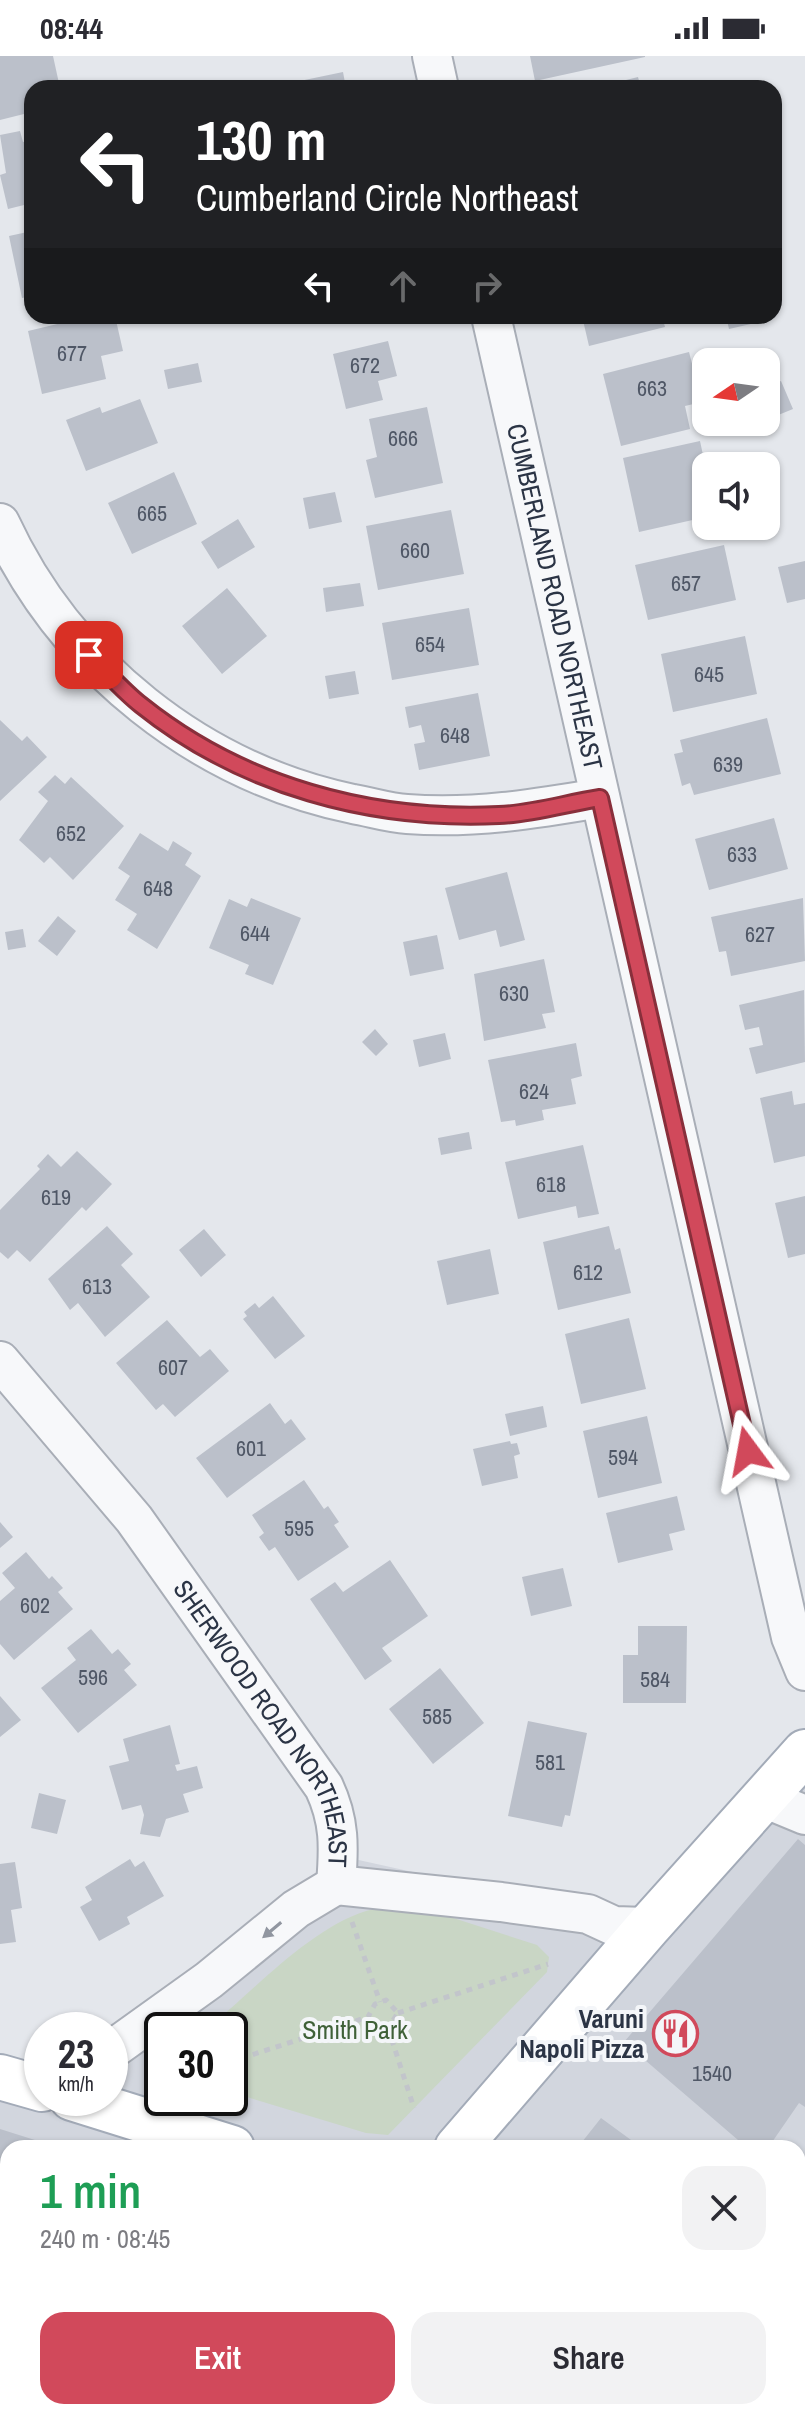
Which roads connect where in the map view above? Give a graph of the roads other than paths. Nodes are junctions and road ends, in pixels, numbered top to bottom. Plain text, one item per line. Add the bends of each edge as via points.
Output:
1 (432, 56) edge
2 (437, 80) edge
3 (493, 324) edge
4 (0, 523) edge
5 (600, 798) junction
6 (0, 1361) edge
7 (805, 1671) edge
8 (805, 1752) edge
9 (764, 1798) junction
10 (805, 1815) edge
11 (336, 1885) junction
12 (648, 1927) junction
13 (128, 2038) edge
14 (0, 2077) edge
15 (24, 2084) edge
16 (128, 2116) edge
17 (206, 2140) edge
18 (464, 2140) edge

1 - 2 street
3 - 5 street, CUMBERLAND ROAD NORTHEAST
4 - 5 street via 17,559 72,638 141,705 222,758 311,795 405,814 501,815
5 - 7 street, CUMBERLAND ROAD NORTHEAST via 791,1637
6 - 11 street, SHERWOOD ROAD NORTHEAST via 134,1519 324,1787 340,1836
8 - 9 main road
9 - 10 street
9 - 12 main road
11 - 12 street, SHERWOOD ROAD NORTHEAST via 501,1902 588,1914 614,1926
11 -> 13 street via 296,1909
12 - 18 main road
14 - 15 main road
16 - 17 main road

